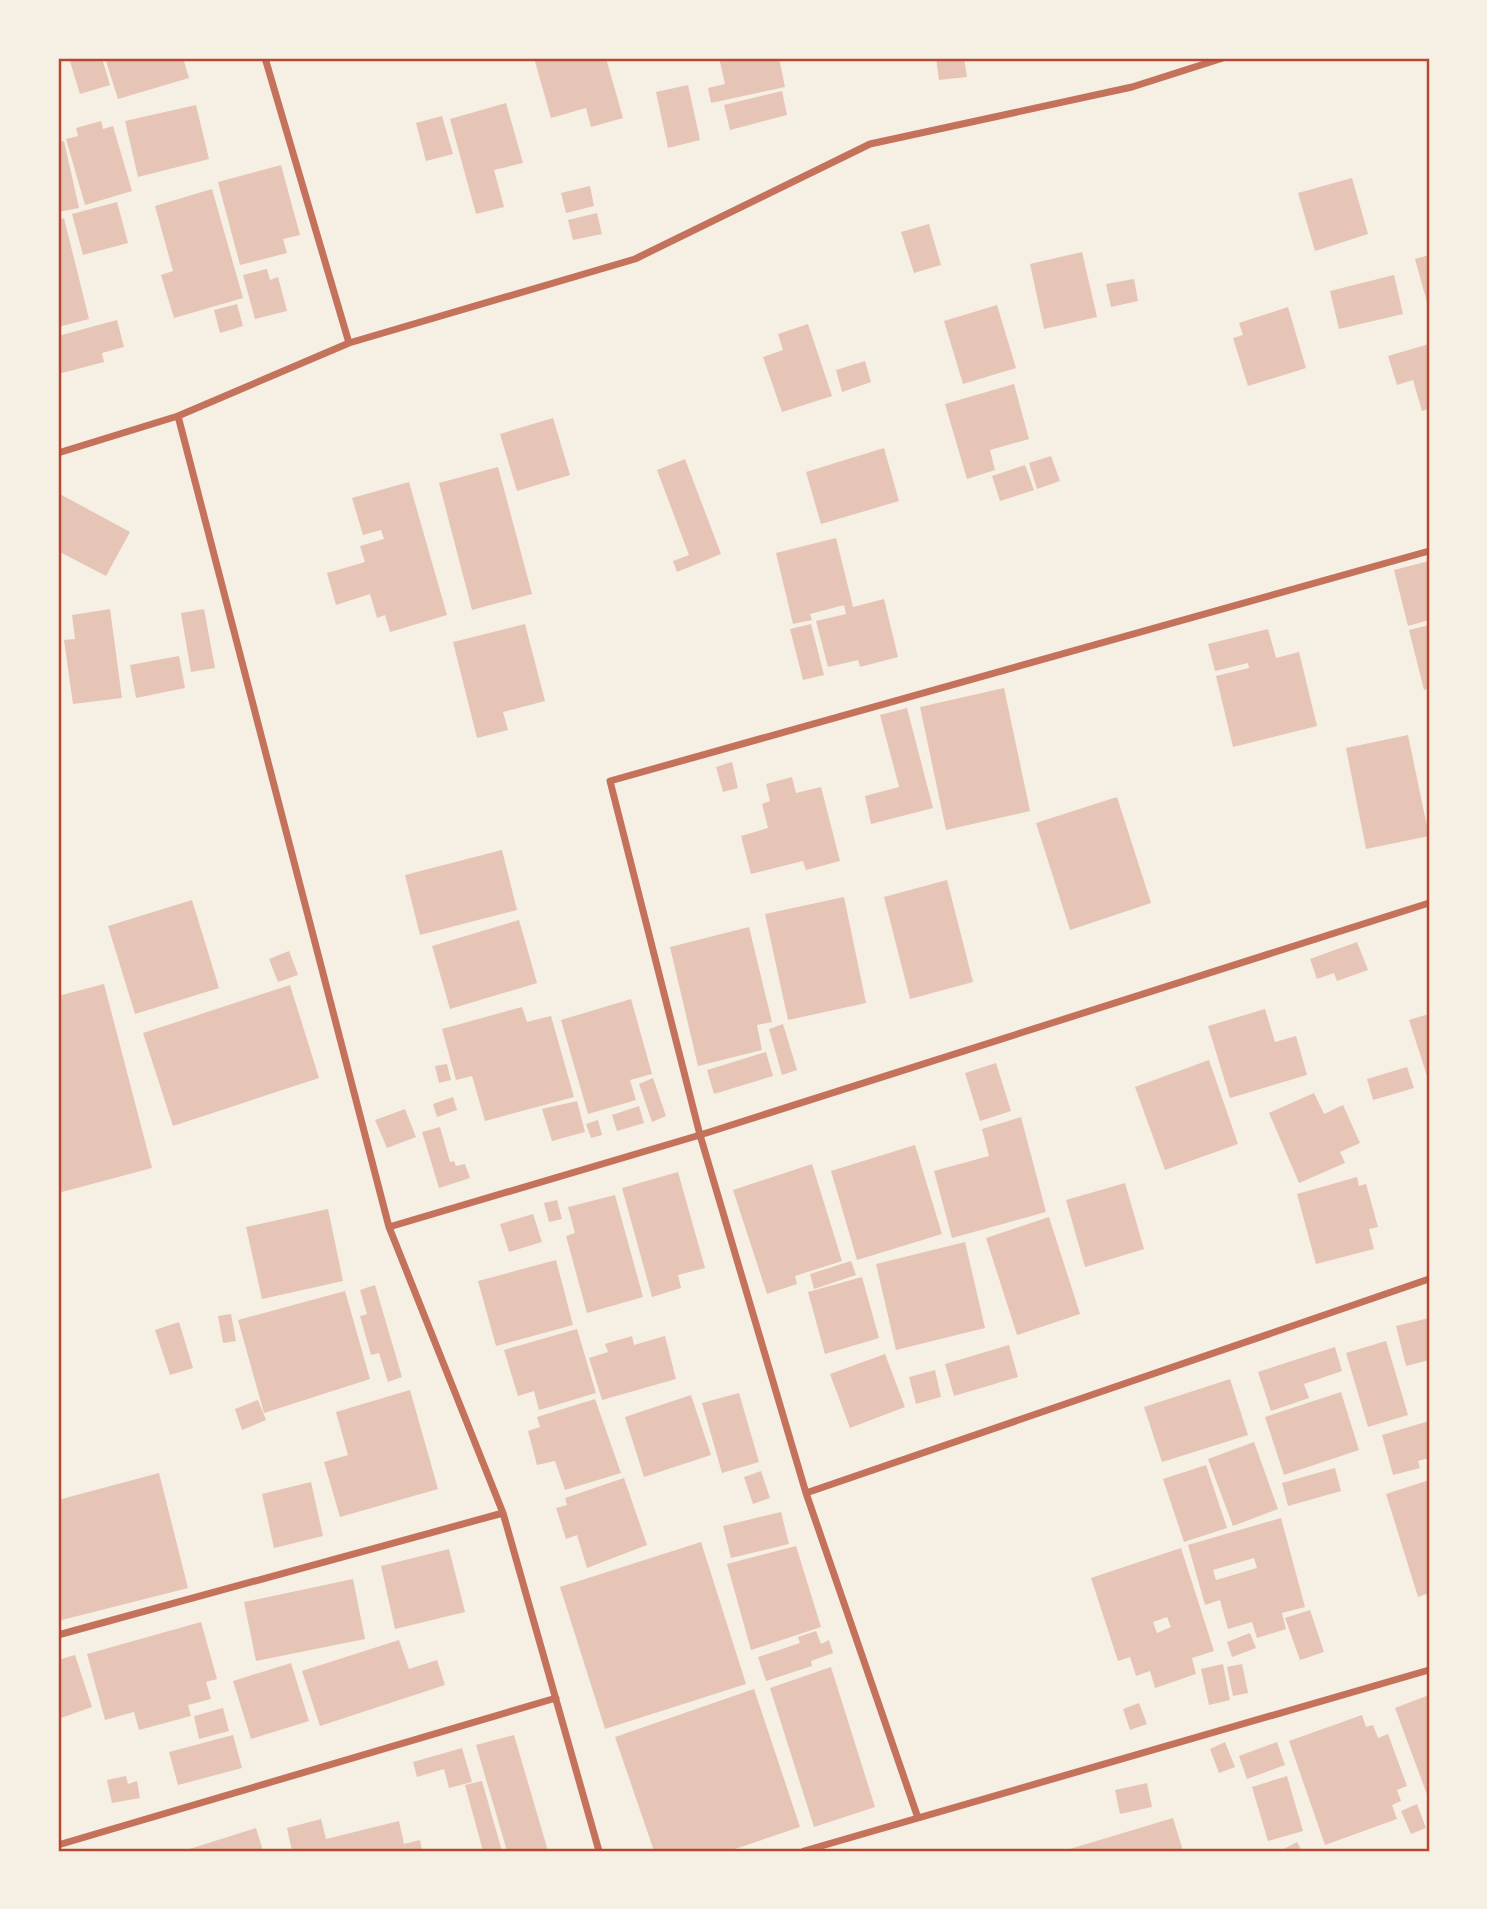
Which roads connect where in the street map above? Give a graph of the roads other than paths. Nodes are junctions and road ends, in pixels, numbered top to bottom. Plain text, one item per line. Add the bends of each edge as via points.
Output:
1 (265, 58) edge
2 (1223, 58) edge
3 (349, 343) junction
4 (178, 416) junction
5 (58, 453) edge
6 (1429, 551) edge
7 (1429, 903) edge
8 (700, 1135) junction
9 (389, 1227) junction
10 (1429, 1279) edge
11 (806, 1493) junction
12 (503, 1513) junction
13 (58, 1635) edge
14 (1429, 1670) edge
15 (556, 1698) junction
16 (918, 1818) junction
17 (58, 1845) edge
18 (599, 1851) edge
19 (804, 1851) edge

1 - 3 street
2 - 3 street via 1132,87 870,144 635,259
3 - 4 street
4 - 5 street
4 - 9 street
6 - 8 street via 610,781
7 - 8 street
8 - 9 street
8 - 11 street
9 - 12 street
10 - 11 street
11 - 16 street
12 - 13 street
12 - 15 street
14 - 16 street
15 - 17 street
15 - 18 street
16 - 19 street

